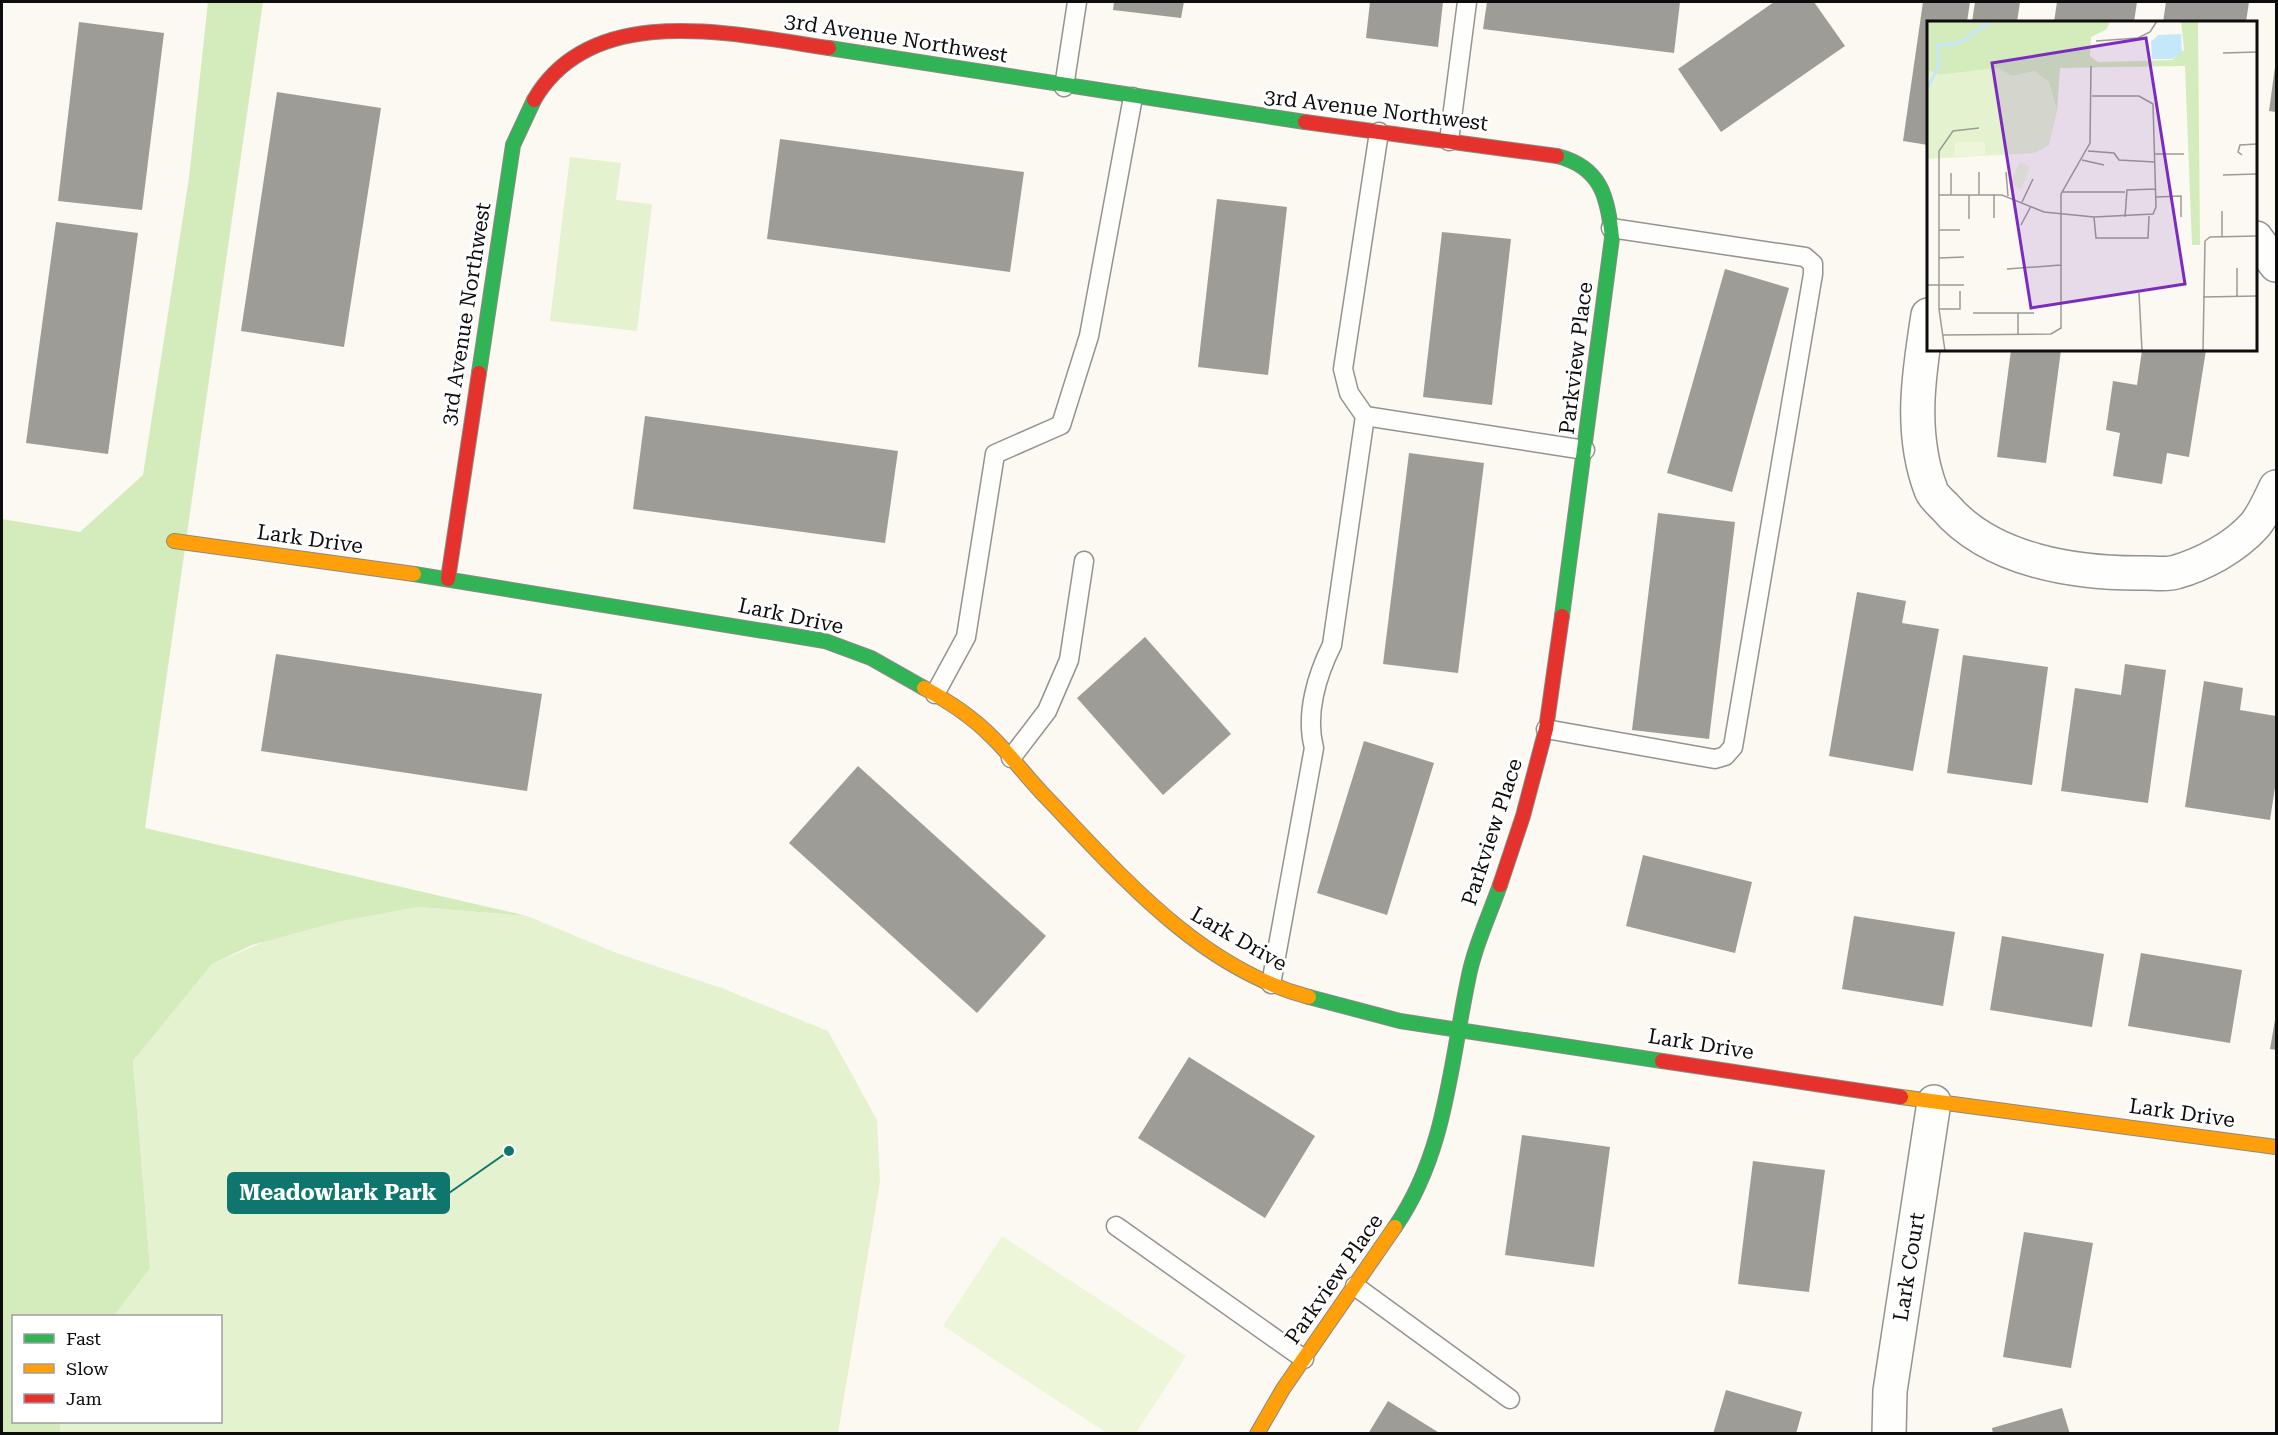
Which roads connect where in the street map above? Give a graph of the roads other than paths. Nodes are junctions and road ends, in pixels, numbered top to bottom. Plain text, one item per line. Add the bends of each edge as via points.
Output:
1 (1077, 2) edge
2 (1467, 2) edge
3 (1064, 87) junction
4 (1133, 97) junction
5 (1379, 132) junction
6 (1449, 141) junction
7 (1604, 192) joint
8 (1611, 228) junction
9 (2257, 239) edge
10 (2277, 265) edge
11 (1927, 325) edge
12 (1365, 416) junction
13 (1585, 450) junction
14 (2277, 487) edge
15 (174, 541) dead end
16 (1084, 561) dead end
17 (448, 579) junction
18 (935, 694) junction
19 (1546, 729) junction
20 (1011, 758) junction
21 (1271, 984) junction
22 (1459, 1028) junction
23 (1934, 1102) junction
24 (2277, 1147) edge
25 (1116, 1226) dead end
26 (1355, 1286) junction
27 (1304, 1359) junction
28 (1510, 1399) dead end
29 (1257, 1434) edge
30 (1889, 1434) edge

1 - 3 lane
2 - 6 lane
3 - 4 street, 3rd Avenue Northwest
3 - 17 street, 3rd Avenue Northwest via 854,51 678,27 635,31 572,53 546,80 525,111 513,145
4 - 5 street, 3rd Avenue Northwest
4 - 18 lane via 1089,336 1061,424 995,454 966,637
5 - 6 street, 3rd Avenue Northwest
5 - 12 lane via 1344,369 1348,393
6 - 7 street, 3rd Avenue Northwest via 1539,152 1577,162 1596,178
7 - 8 street, Parkview Place
8 - 13 street, Parkview Place
8 - 19 lane via 1805,256 1813,264 1813,274 1733,747 1725,756 1715,759
9 - 10 street
11 - 14 street via 1917,410 1931,492 1961,526 2002,550 2061,566 2175,573 2223,552 2254,526
12 - 13 lane
12 - 21 lane via 1332,645 1320,671 1310,730 1314,748
13 - 19 street, Parkview Place
15 - 17 street, Lark Drive
16 - 20 lane via 1069,660 1047,711
17 - 18 street, Lark Drive via 825,641 871,658
18 - 20 street, Lark Drive via 990,735
19 - 22 street, Parkview Place via 1522,816 1468,977
20 - 21 street, Lark Drive via 1176,928
21 - 22 street, Lark Drive via 1400,1021
22 - 23 street, Lark Drive
22 - 26 street, Parkview Place via 1449,1089 1425,1176
23 - 24 street, Lark Drive
23 - 30 street, Lark Court via 1890,1391
25 - 27 lane
26 - 27 street, Parkview Place
26 - 28 lane
27 - 29 street, Parkview Place

